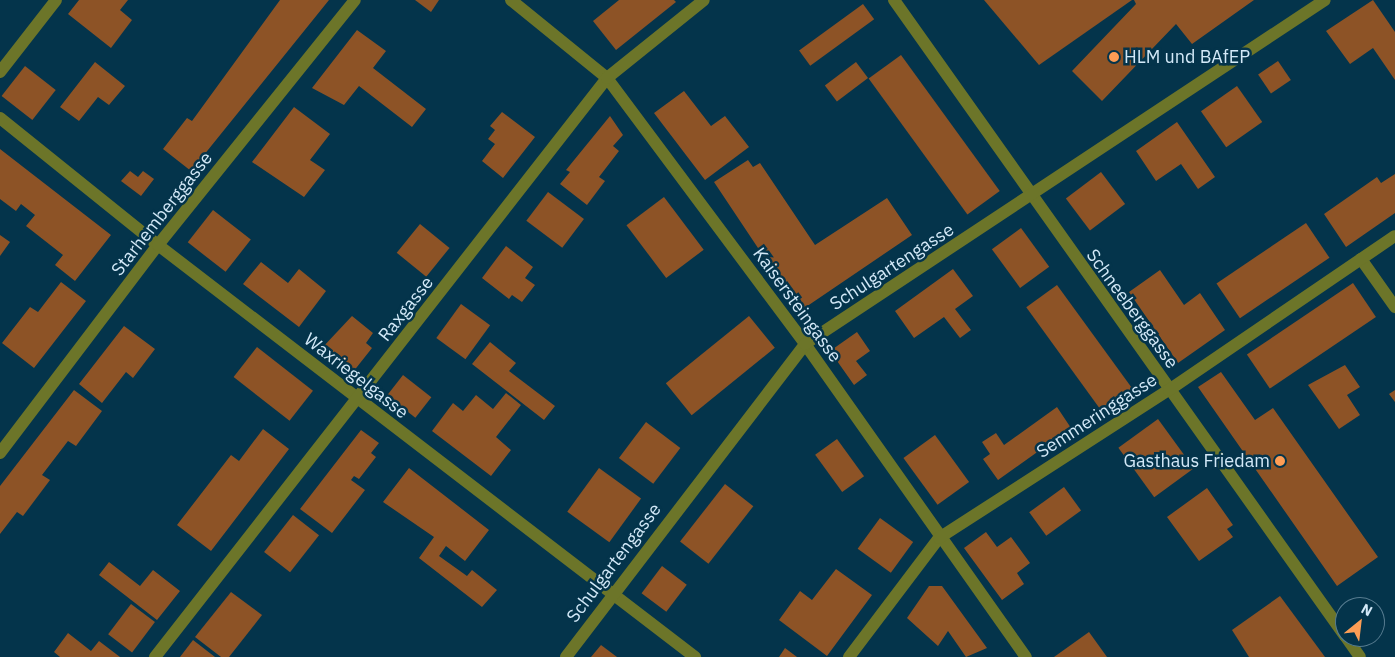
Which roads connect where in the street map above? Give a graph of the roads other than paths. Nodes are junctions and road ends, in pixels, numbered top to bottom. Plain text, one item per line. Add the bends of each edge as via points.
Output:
1 (56, 0) edge
2 (355, 0) edge
3 (512, 0) edge
4 (704, 0) edge
5 (894, 0) edge
6 (1325, 0) edge
7 (0, 72) edge
8 (607, 78) junction
9 (0, 118) edge
10 (1031, 198) junction
11 (1395, 236) edge
12 (158, 245) junction
13 (1361, 259) junction
14 (1395, 307) edge
15 (805, 344) junction
16 (1169, 390) junction
17 (358, 400) junction
18 (0, 453) edge
19 (939, 538) junction
20 (612, 595) junction
21 (1335, 621) edge
22 (155, 657) edge
23 (566, 657) edge
24 (695, 657) edge
25 (849, 657) edge
26 (1026, 657) edge

1 - 7 street
2 - 12 street, Starhemberggasse
3 - 8 street, Kaisersteingasse
4 - 8 street, Raxgasse
5 - 10 street, Schneeberggasse
6 - 10 street, Schulgartengasse
8 - 15 street, Kaisersteingasse
8 - 17 street, Raxgasse
9 - 12 street, Waxriegelgasse
10 - 15 street, Schulgartengasse
10 - 16 street, Schneeberggasse
11 - 13 street, Semmeringgasse
12 - 17 street, Waxriegelgasse
12 - 18 street, Starhemberggasse
13 - 14 street
13 - 16 street, Semmeringgasse
15 - 19 street, Kaisersteingasse
15 - 20 street, Schulgartengasse
16 - 19 street, Semmeringgasse
16 - 21 street, Schneeberggasse
17 - 20 street, Waxriegelgasse
17 - 22 street, Raxgasse
19 - 25 street, Semmeringgasse
19 - 26 street, Kaisersteingasse
20 - 23 street, Schulgartengasse
20 - 24 street, Waxriegelgasse

